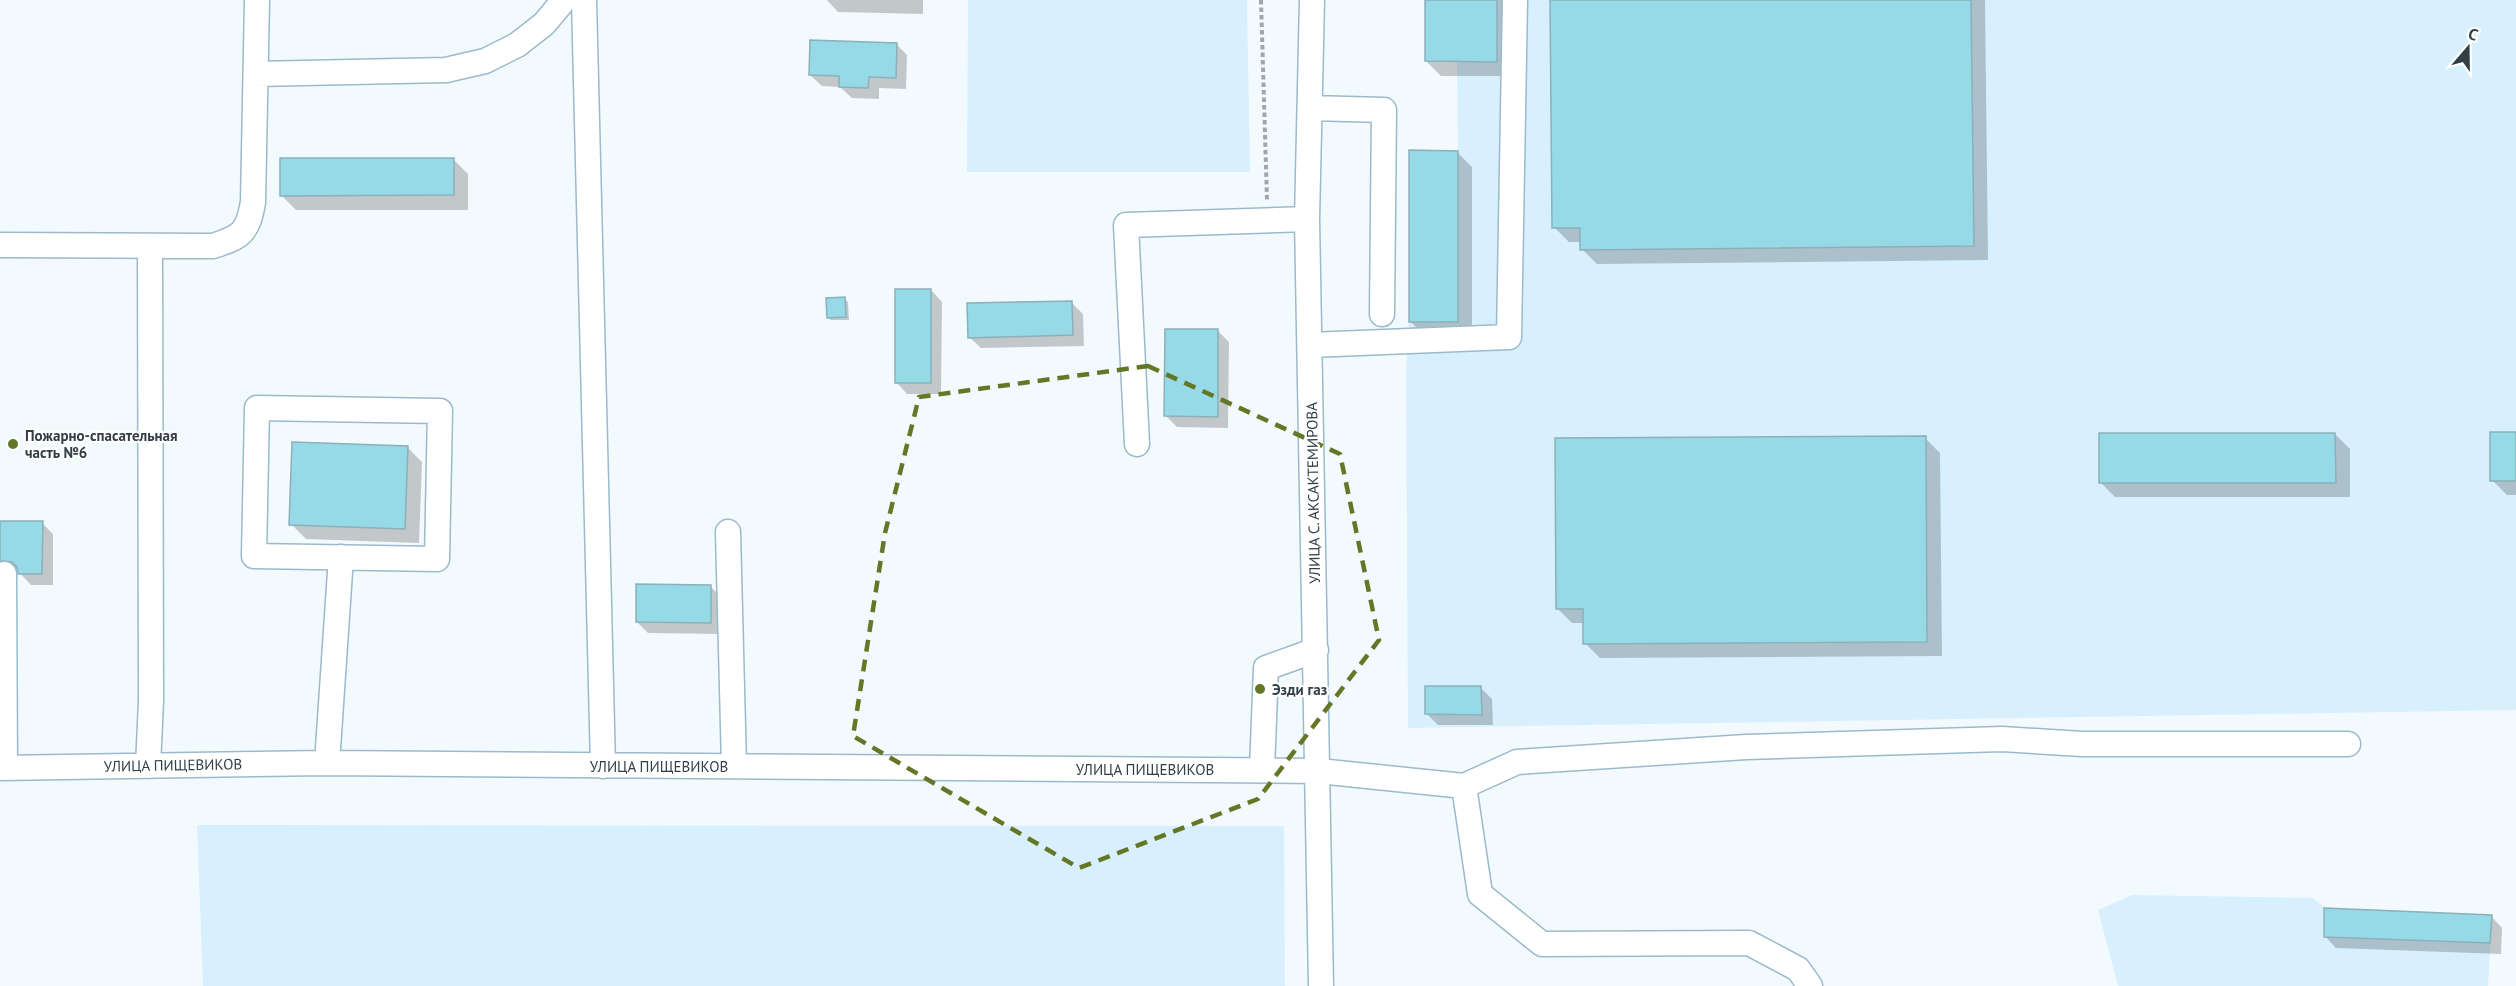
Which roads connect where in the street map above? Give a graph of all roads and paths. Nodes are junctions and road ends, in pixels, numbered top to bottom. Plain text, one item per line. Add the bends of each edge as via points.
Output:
1 (257, 0) edge
2 (564, 0) edge
3 (584, 0) edge
4 (1261, 0) edge
5 (1312, 0) edge
6 (1515, 0) edge
7 (255, 74) junction
8 (1310, 108) junction
9 (1307, 219) junction
10 (1268, 220) junction
11 (0, 245) edge
12 (150, 246) junction
13 (1382, 314) dead end
14 (1310, 345) junction
15 (1137, 444) dead end
16 (728, 532) dead end
17 (340, 557) junction
18 (4, 574) dead end
19 (1316, 650) junction
20 (2348, 744) dead end
21 (327, 763) junction
22 (603, 765) junction
23 (148, 766) junction
24 (734, 766) junction
25 (3, 768) edge
26 (1262, 770) junction
27 (1319, 771) junction
28 (1464, 786) junction
29 (1321, 986) edge
30 (1810, 986) edge

1 - 7 street
2 - 7 street via 544,24 517,45 484,61 446,70
3 - 22 street
4 - 10 path
5 - 8 street, УЛИЦА С. АКСАКТЕМИРОВА
6 - 14 street via 1509,337
7 - 12 street via 250,221 237,239 213,246
8 - 9 street, УЛИЦА С. АКСАКТЕМИРОВА
8 - 13 street via 1384,110
9 - 10 street
9 - 14 street, УЛИЦА С. АКСАКТЕМИРОВА
10 - 15 street via 1126,225
11 - 12 street
12 - 23 street
14 - 19 street, УЛИЦА С. АКСАКТЕМИРОВА
16 - 24 street
17 - 17 street via 437,559 440,411 256,408 254,556
17 - 21 street
18 - 25 street
19 - 26 street via 1266,668
19 - 27 street, УЛИЦА С. АКСАКТЕМИРОВА
20 - 28 street via 2082,744 2002,739 1746,747 1517,762
21 - 22 street, УЛИЦА ПИЩЕВИКОВ
21 - 23 street, УЛИЦА ПИЩЕВИКОВ
22 - 24 street, УЛИЦА ПИЩЕВИКОВ
23 - 25 street, УЛИЦА ПИЩЕВИКОВ
24 - 26 street, УЛИЦА ПИЩЕВИКОВ
26 - 27 street, УЛИЦА ПИЩЕВИКОВ
27 - 28 street, УЛИЦА ПИЩЕВИКОВ
27 - 29 street, УЛИЦА С. АКСАКТЕМИРОВА
28 - 30 street via 1480,894 1542,944 1749,943 1798,969

